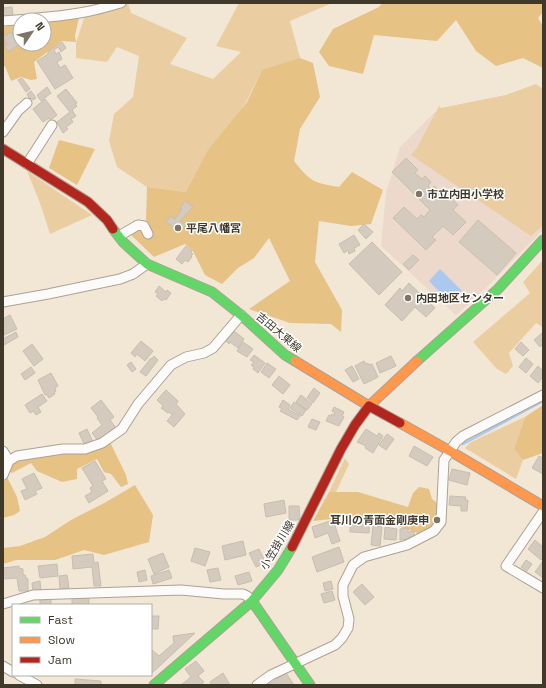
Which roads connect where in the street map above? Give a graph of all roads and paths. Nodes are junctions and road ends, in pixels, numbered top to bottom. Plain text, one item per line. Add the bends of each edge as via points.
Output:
1 (121, 3) edge
2 (3, 21) edge
3 (27, 102) dead end
4 (52, 125) dead end
5 (3, 132) edge
6 (3, 149) edge
7 (27, 164) junction
8 (148, 234) dead end
9 (119, 236) junction
10 (543, 240) edge
11 (147, 264) junction
12 (3, 302) edge
13 (241, 314) junction
14 (543, 395) edge
15 (369, 406) junction
16 (3, 451) edge
17 (450, 451) junction
18 (9, 461) junction
19 (3, 475) edge
20 (543, 506) edge
21 (543, 512) edge
22 (543, 588) edge
23 (252, 601) junction
24 (3, 604) edge
25 (296, 663) junction
26 (3, 666) edge
27 (12, 671) edge
28 (21, 676) edge
29 (37, 685) edge
30 (154, 685) edge
31 (257, 685) edge
32 (310, 685) edge

1 - 2 street via 87,12
3 - 5 street
4 - 7 street
6 - 7 main road, 吉田大東線
7 - 9 main road, 吉田大東線 via 88,202
8 - 9 street via 144,226 138,226
9 - 11 main road, 吉田大東線
10 - 15 main road via 498,289
11 - 12 street via 120,279
11 - 13 main road, 吉田大東線 via 212,292
13 - 15 main road, 吉田大東線 via 285,355
13 - 18 street via 213,348 171,365 137,406 122,429 102,443 85,449 62,449 17,456
14 - 17 street via 464,436
15 - 17 main road, 吉田大東線
15 - 23 main road, 小笠掛川線 via 341,450 295,542 278,570
16 - 18 street
17 - 20 main road, 吉田大東線
17 - 25 street via 444,460 441,522 434,531 407,545 364,557 353,565 343,585 342,596 349,619 348,628 335,645
18 - 19 street
21 - 22 street via 506,566
23 - 24 street via 243,594 181,590 33,595
23 - 25 main road
23 - 30 main road, 小笠掛川線
25 - 31 street
25 - 32 main road
26 - 27 street
28 - 29 street

